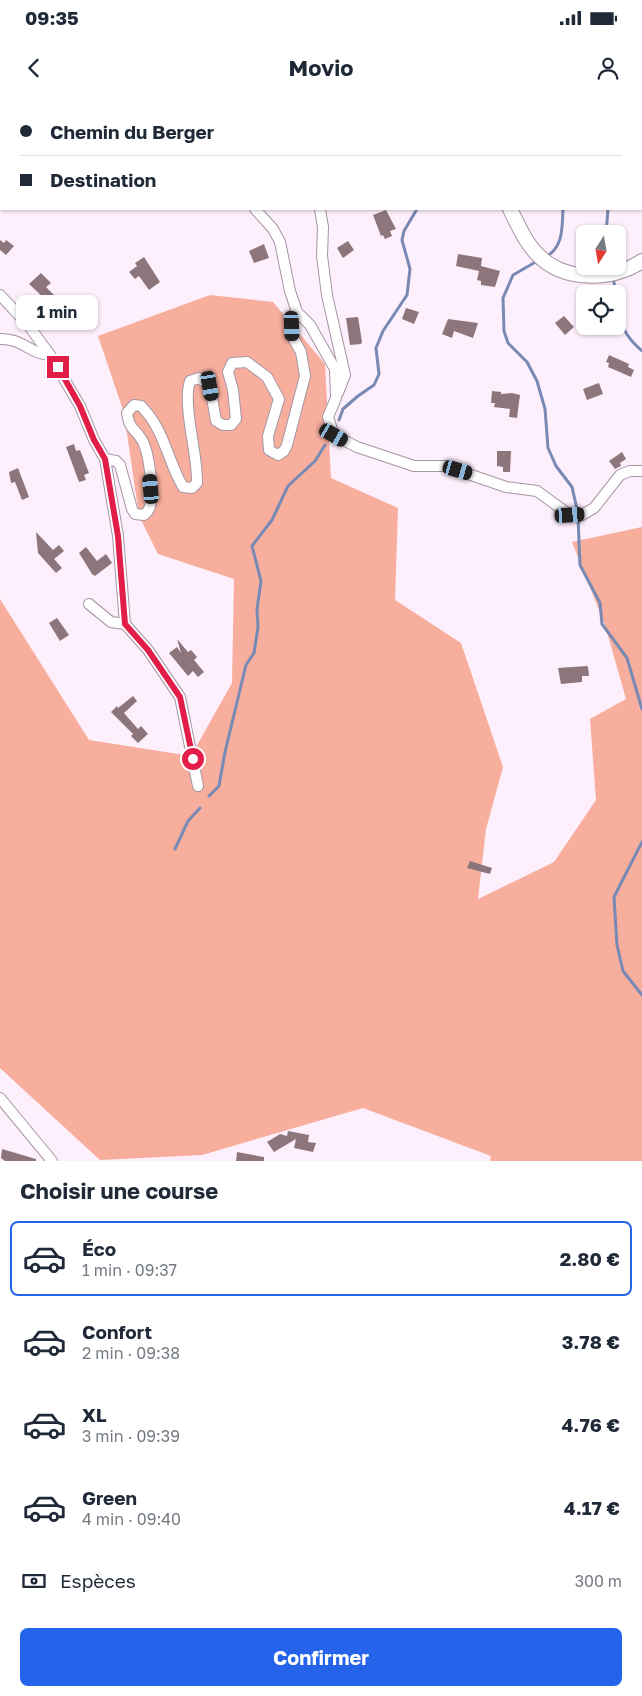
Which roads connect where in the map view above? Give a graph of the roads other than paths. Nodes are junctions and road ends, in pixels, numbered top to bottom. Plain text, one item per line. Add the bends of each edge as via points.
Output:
1 (256, 210) edge
2 (320, 210) edge
3 (511, 210) edge
4 (642, 261) edge
5 (0, 295) edge
6 (296, 312) junction
7 (0, 339) edge
8 (50, 355) junction
9 (336, 398) junction
10 (105, 459) junction
11 (642, 471) edge
12 (90, 604) dead end
13 (125, 624) junction
14 (198, 786) dead end
15 (0, 1098) edge
16 (52, 1161) edge

1 - 6 street via 273,229 281,248
2 - 9 street via 327,295 345,375
3 - 4 main road via 531,247 555,268 601,275 618,272
5 - 8 street
6 - 9 street via 310,325 335,368
6 - 10 street via 292,316 292,336 301,352 305,376 284,451 278,455 269,450 268,436 279,399 267,377 247,362 232,363 228,372 236,419 231,425 216,421 210,386 199,378 190,381 190,422 197,470 197,483 192,488 183,487 151,416 141,406 134,405 126,413 129,425 142,440 148,457 151,502 144,515 135,514 132,509 120,465
7 - 8 street via 17,340 41,354
8 - 10 street via 80,406
9 - 11 street via 328,417 334,435 343,440 414,466 445,466 506,487 537,491 570,515 594,508 620,475
10 - 13 street via 118,536
12 - 13 street via 110,622
13 - 14 street via 148,650 180,697
15 - 16 street

